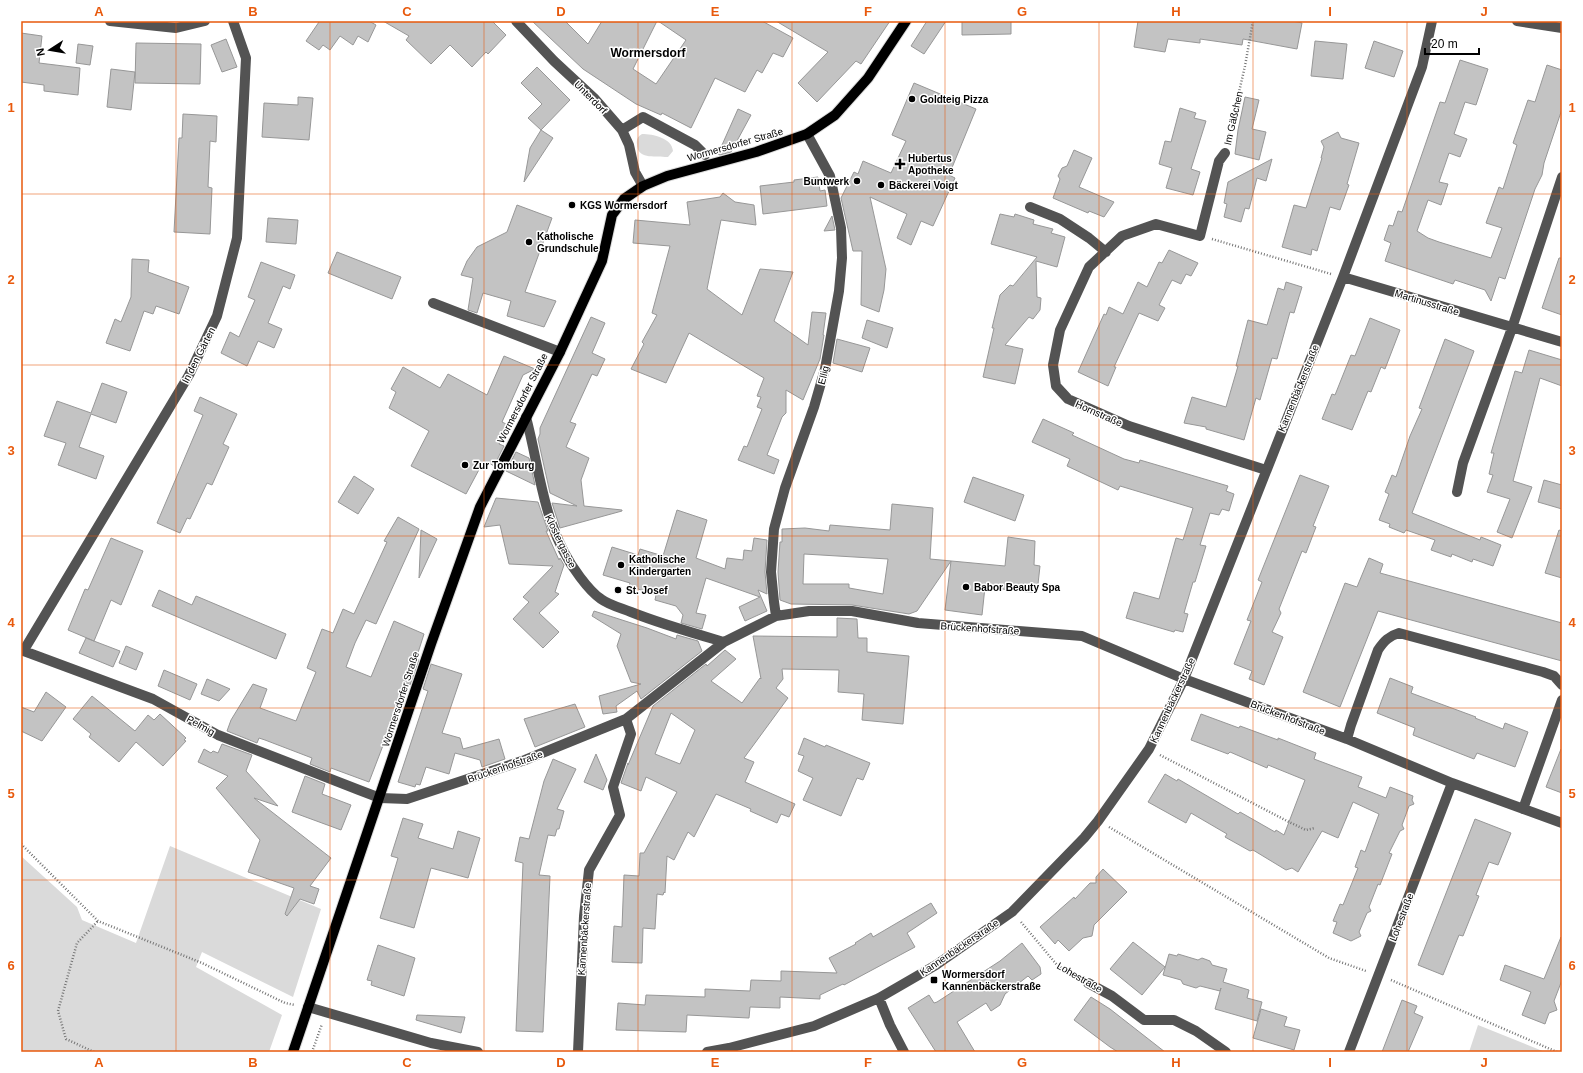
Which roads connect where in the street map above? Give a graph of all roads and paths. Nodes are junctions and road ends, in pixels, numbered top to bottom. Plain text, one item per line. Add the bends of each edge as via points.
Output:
1 (110, 21) edge
2 (205, 21) edge
3 (233, 21) edge
4 (516, 21) edge
5 (906, 21) edge
6 (1253, 21) edge
7 (1432, 21) edge
8 (1517, 21) edge
9 (1562, 28) edge
10 (622, 130) junction
11 (807, 134) junction
12 (1225, 153) joint
13 (704, 156) dead end
14 (1562, 177) edge
15 (643, 186) junction
16 (1030, 207) dead end
17 (1200, 236) junction
18 (1106, 252) junction
19 (1343, 277) junction
20 (433, 303) dead end
21 (1512, 328) junction
22 (1562, 342) edge
23 (560, 352) junction
24 (526, 418) junction
25 (1266, 470) junction
26 (1457, 492) dead end
27 (776, 616) junction
28 (724, 642) junction
29 (22, 650) edge
30 (1184, 678) junction
31 (1562, 685) edge
32 (1562, 700) edge
33 (626, 719) junction
34 (1347, 739) junction
35 (1149, 750) junction
36 (1452, 783) junction
37 (380, 798) junction
38 (1523, 809) junction
39 (1098, 821) junction
40 (1562, 823) edge
41 (1314, 828) dead end
42 (21, 844) edge
43 (1012, 912) junction
44 (98, 921) junction
45 (1379, 975) junction
46 (1088, 983) joint
47 (879, 998) junction
48 (308, 1007) junction
49 (326, 1012) junction
50 (94, 1052) edge
51 (292, 1052) edge
52 (312, 1052) edge
53 (478, 1052) edge
54 (578, 1052) edge
55 (707, 1052) edge
56 (904, 1052) edge
57 (1226, 1052) edge
58 (1349, 1052) edge
59 (1557, 1052) edge

1 - 2 street via 176,28
3 - 29 street, In den Gärten via 246,58 237,230 217,316 189,375
4 - 10 street, Unterdorf via 595,99
5 - 11 main road, Wormersdorfer Straße via 868,78 836,114
6 - 12 path, Im Gäßchen
7 - 19 street, Kannenbäckerstraße via 1422,67
8 - 9 street
10 - 13 street via 643,117 695,145
10 - 15 street, Unterdorf via 629,145 635,172
11 - 15 main road, Wormersdorfer Straße via 756,152 667,176
11 - 27 street, Ellig via 830,176 842,228 842,258 839,291 825,369 774,529 771,572
12 - 17 street, Im Gäßchen via 1219,161
14 - 21 street
15 - 23 main road, Wormersdorfer Straße via 624,199 612,216 602,262
16 - 18 street via 1060,219
17 - 18 street, Hornstraße via 1156,224 1122,236
17 - 19 path
18 - 25 street, Hornstraße via 1089,267 1060,330 1053,365 1056,386 1068,399 1129,426
19 - 21 street, Martinusstraße
19 - 25 street, Kannenbäckerstraße
20 - 23 street
21 - 22 street, Martinusstraße
21 - 26 street via 1463,463
23 - 24 main road, Wormersdorfer Straße
24 - 28 street, Klostergasse via 549,521 569,563 588,588 601,600 616,607
24 - 37 main road, Wormersdorfer Straße via 480,507
25 - 30 street, Kannenbäckerstraße
27 - 28 street, Brückenhofstraße
27 - 30 street, Brückenhofstraße via 809,611 852,611 918,623 1082,636
28 - 33 street, Brückenhofstraße
29 - 37 street, Pelmig via 153,699 218,735
30 - 34 street, Brückenhofstraße
30 - 35 street, Kannenbäckerstraße
31 - 34 street via 1554,676 1543,672 1399,633 1390,636 1378,650
32 - 38 street
33 - 37 street, Brückenhofstraße via 525,760 407,799
33 - 54 street, Kannenbäckerstraße via 631,734 613,787 620,815 589,870 584,916
34 - 36 street, Brückenhofstraße
35 - 39 street, Kannenbäckerstraße
35 - 41 path, Kannenbäckerstraße via 1306,830
36 - 38 street, Brückenhofstraße
36 - 45 street, Lohestraße
37 - 48 main road, Wormersdorfer Straße
38 - 40 street, Brückenhofstraße
39 - 43 street, Kannenbäckerstraße
39 - 45 path via 1329,958
42 - 44 path
43 - 46 path, Lohestraße via 1057,965
43 - 47 street, Kannenbäckerstraße via 936,965
44 - 48 path via 202,962 285,1003
44 - 50 path via 77,943 58,1011 66,1039
45 - 58 street, Lohestraße
45 - 59 path
46 - 57 street, Lohestraße via 1112,996 1144,1020 1174,1020 1196,1031
47 - 55 street, Kannenbäckerstraße via 814,1026
47 - 56 street
48 - 49 street
48 - 51 main road, Wormersdorfer Straße
49 - 52 path
49 - 53 street via 431,1044

